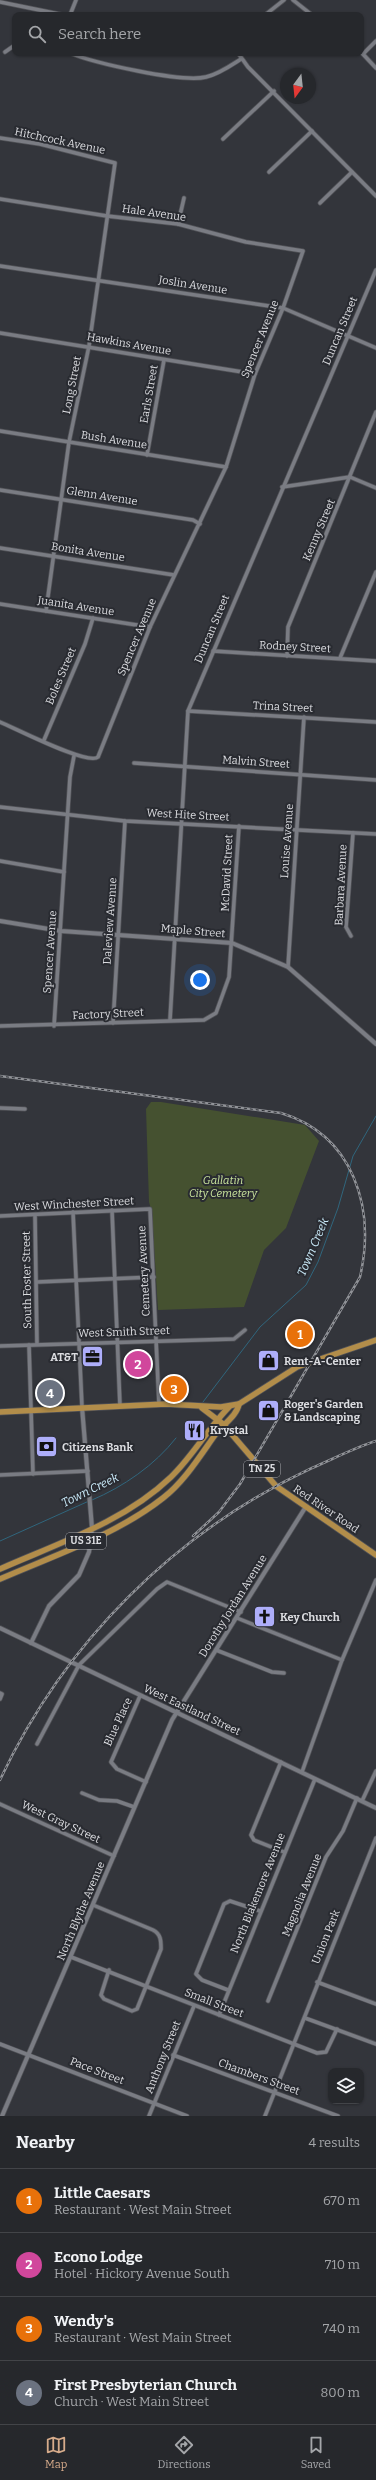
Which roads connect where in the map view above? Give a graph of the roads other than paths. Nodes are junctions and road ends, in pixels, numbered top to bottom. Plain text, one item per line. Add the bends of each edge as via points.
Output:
1 (76, 0) edge
2 (284, 0) edge
3 (293, 0) edge
4 (0, 2) edge
5 (49, 12) edge
6 (71, 12) edge
7 (268, 12) edge
8 (308, 12) edge
9 (376, 41) edge
10 (12, 47) edge
11 (364, 51) edge
12 (5, 52) dead end
13 (364, 55) edge
14 (80, 56) edge
15 (240, 56) edge
16 (241, 59) junction
17 (376, 68) edge
18 (274, 91) junction
19 (312, 131) junction
20 (0, 138) edge
21 (223, 139) dead end
22 (115, 163) joint
23 (270, 172) dead end
24 (352, 172) junction
25 (376, 196) edge
26 (184, 198) dead end
27 (0, 199) edge
28 (320, 203) dead end
29 (107, 216) junction
30 (178, 224) junction
31 (303, 251) joint
32 (0, 266) edge
33 (376, 270) edge
34 (97, 280) junction
35 (283, 308) junction
36 (0, 333) edge
37 (348, 335) junction
38 (89, 346) junction
39 (376, 348) edge
40 (164, 360) junction
41 (255, 374) junction
42 (376, 412) edge
43 (0, 431) edge
44 (69, 442) junction
45 (148, 455) junction
46 (226, 467) junction
47 (350, 477) junction
48 (282, 487) junction
49 (376, 488) edge
50 (0, 490) edge
51 (61, 499) junction
52 (200, 524) junction
53 (0, 548) edge
54 (54, 556) junction
55 (376, 572) edge
56 (174, 575) junction
57 (0, 604) edge
58 (46, 611) junction
59 (93, 618) junction
60 (150, 627) junction
61 (213, 651) junction
62 (287, 656) junction
63 (340, 658) junction
64 (376, 661) edge
65 (188, 711) junction
66 (304, 717) junction
67 (0, 722) edge
68 (376, 722) edge
69 (44, 740) junction
70 (74, 756) junction
71 (134, 763) dead end
72 (186, 766) junction
73 (300, 774) junction
74 (376, 780) edge
75 (0, 807) edge
76 (68, 816) junction
77 (125, 821) junction
78 (181, 823) junction
79 (239, 826) junction
80 (296, 830) junction
81 (353, 833) junction
82 (376, 834) edge
83 (0, 861) edge
84 (64, 872) junction
85 (0, 921) edge
86 (61, 931) junction
87 (118, 935) junction
88 (351, 936) dead end
89 (174, 938) junction
90 (232, 943) junction
91 (288, 967) junction
92 (216, 1013) joint
93 (170, 1020) junction
94 (113, 1023) junction
95 (0, 1026) edge
96 (54, 1026) junction
97 (376, 1044) edge
98 (0, 1108) edge
99 (25, 1109) dead end
100 (150, 1209) joint
101 (112, 1210) junction
102 (73, 1212) junction
103 (35, 1215) junction
104 (0, 1216) edge
105 (154, 1277) junction
106 (114, 1278) junction
107 (75, 1279) junction
108 (37, 1282) junction
109 (245, 1330) dead end
110 (157, 1340) junction
111 (376, 1340) edge
112 (118, 1342) junction
113 (79, 1343) junction
114 (37, 1344) junction
115 (29, 1345) junction
116 (0, 1346) edge
117 (160, 1404) junction
118 (232, 1404) junction
119 (239, 1404) junction
120 (120, 1406) junction
121 (82, 1407) junction
122 (201, 1408) junction
123 (32, 1410) junction
124 (0, 1412) edge
125 (217, 1419) junction
126 (223, 1424) junction
127 (88, 1471) junction
128 (33, 1474) junction
129 (0, 1475) edge
130 (160, 1487) junction
131 (168, 1494) junction
132 (306, 1508) junction
133 (92, 1528) junction
134 (91, 1538) junction
135 (376, 1554) edge
136 (0, 1569) edge
137 (0, 1579) edge
138 (376, 1580) edge
139 (241, 1612) junction
140 (236, 1618) junction
141 (0, 1628) edge
142 (32, 1643) junction
143 (216, 1650) junction
144 (342, 1660) junction
145 (79, 1665) junction
146 (284, 1673) dead end
147 (1, 1694) edge
148 (140, 1696) junction
149 (0, 1699) edge
150 (176, 1713) junction
151 (37, 1744) dead end
152 (281, 1762) junction
153 (376, 1771) edge
154 (302, 1772) junction
155 (315, 1779) junction
156 (146, 1782) junction
157 (82, 1793) dead end
158 (356, 1798) junction
159 (362, 1801) junction
160 (0, 1804) edge
161 (134, 1808) junction
162 (376, 1808) edge
163 (376, 1838) edge
164 (284, 1852) junction
165 (114, 1856) junction
166 (93, 1905) junction
167 (260, 1911) junction
168 (71, 1956) junction
169 (109, 1970) junction
170 (317, 1982) junction
171 (147, 1986) junction
172 (228, 1990) junction
173 (268, 2001) dead end
174 (376, 2004) edge
175 (194, 2006) junction
176 (219, 2015) junction
177 (305, 2018) junction
178 (337, 2029) junction
179 (0, 2044) edge
180 (295, 2044) junction
181 (376, 2044) edge
182 (29, 2054) junction
183 (173, 2055) junction
184 (275, 2091) junction
185 (154, 2103) junction
186 (2, 2116) edge
187 (148, 2116) edge
188 (187, 2116) edge
189 (265, 2116) edge
190 (338, 2116) edge

1 - 6 street
2 - 7 street
3 - 8 street
4 - 5 street
9 - 11 street
10 - 12 street
13 - 17 street
14 - 16 street via 110,65 191,78 215,75
15 - 16 street
16 - 18 street
18 - 19 street
18 - 21 street
19 - 23 street
19 - 24 street
20 - 22 street, Hitchcock Avenue via 40,144
22 - 29 street, Long Street
24 - 25 street
24 - 28 street
26 - 30 street
27 - 29 street, Hale Avenue
29 - 30 street, Hale Avenue
29 - 34 street, Long Street
30 - 31 street, Hale Avenue via 246,242
31 - 35 street, Spencer Avenue
32 - 34 street, Joslin Avenue
33 - 37 street, Duncan Street
34 - 35 street, Joslin Avenue
34 - 38 street, Long Street
35 - 37 street, Joslin Avenue
35 - 41 street, Spencer Avenue
36 - 38 street, Hawkins Avenue
37 - 39 street, Joslin Avenue
37 - 48 street, Duncan Street
38 - 40 street, Hawkins Avenue
38 - 44 street, Long Street
40 - 41 street, Hawkins Avenue
40 - 45 street, Earls Street
41 - 46 street, Spencer Avenue
42 - 47 street, Kenny Street
43 - 44 street, Bush Avenue
44 - 45 street, Bush Avenue
44 - 51 street, Long Street
45 - 46 street, Bush Avenue
46 - 52 street, Spencer Avenue
47 - 48 street
47 - 49 street
47 - 62 street, Kenny Street via 288,627
48 - 61 street, Duncan Street
50 - 51 street, Glenn Avenue
51 - 52 street, Glenn Avenue via 193,520
51 - 54 street, Long Street
52 - 56 street, Spencer Avenue
53 - 54 street, Bonita Avenue
54 - 56 street, Bonita Avenue
54 - 58 street, Long Street
55 - 63 street
56 - 60 street, Spencer Avenue
57 - 58 street, Juanita Avenue
58 - 59 street, Juanita Avenue
59 - 60 street, Juanita Avenue
59 - 69 street, Boles Street via 85,644
60 - 70 street, Spencer Avenue via 98,757 95,759
61 - 62 street, Rodney Street
61 - 65 street, Duncan Street
62 - 63 street, Rodney Street
63 - 64 street, Rodney Street
65 - 66 street, Trina Street
65 - 72 street, Duncan Street
66 - 68 street, Trina Street
66 - 73 street, Louise Avenue
67 - 69 street
69 - 70 street
70 - 76 street, Spencer Avenue
71 - 72 street, Malvin Street
72 - 73 street, Malvin Street
72 - 78 street, Duncan Street
73 - 74 street, Malvin Street
73 - 80 street, Louise Avenue
75 - 76 street, West Hite Street
76 - 77 street, West Hite Street
76 - 84 street, Spencer Avenue
77 - 78 street, West Hite Street
77 - 87 street, Daleview Avenue
78 - 79 street, West Hite Street
78 - 89 street, Duncan Street
79 - 80 street, West Hite Street
79 - 90 street, McDavid Street
80 - 81 street, West Hite Street
80 - 91 street, Louise Avenue
81 - 82 street, West Hite Street
81 - 88 street, Barbara Avenue via 346,927
83 - 84 street
84 - 86 street, Spencer Avenue
85 - 86 street, Maple Street
86 - 87 street, Maple Street
86 - 96 street, Spencer Avenue
87 - 89 street, Maple Street
87 - 94 street, Daleview Avenue
89 - 90 street, Maple Street
89 - 93 street, Duncan Street
90 - 91 street, Maple Street
90 - 92 street, McDavid Street via 229,977
91 - 97 street, Maple Street
92 - 93 street, Factory Street via 204,1020
93 - 94 street, Factory Street
94 - 96 street, Factory Street
95 - 96 street, Factory Street
98 - 99 street
100 - 101 street, West Winchester Street
100 - 105 street, Cemetery Avenue
101 - 102 street, West Winchester Street
101 - 106 street
102 - 103 street, West Winchester Street
102 - 107 street
103 - 104 street, West Winchester Street
103 - 108 street, South Foster Street
105 - 106 street
105 - 110 street, Cemetery Avenue
106 - 107 street
106 - 112 street
107 - 108 street
107 - 113 street
108 - 114 street, South Foster Street
109 - 110 street, West Smith Street via 234,1339
110 - 112 street, West Smith Street
110 - 117 street, Cemetery Avenue
111 - 119 main road, US 31E via 296,1367
112 - 113 street, West Smith Street
112 - 120 street
113 - 114 street, West Smith Street
113 - 121 street
114 - 115 street, West Smith Street
115 - 116 street, West Smith Street
115 - 123 street, South Foster Street
117 - 120 main road, TN 25
117 - 122 main road, TN 25 via 183,1404
118 - 119 main road
118 - 122 main road
118 - 125 main road, US 31E
119 - 126 main road, US 31E via 238,1410
120 - 121 main road, TN 25
121 - 123 main road, TN 25
121 - 127 street
122 - 125 main road, Red River Road / TN 25
123 - 124 main road, TN 25
123 - 128 street, South Foster Street
125 - 126 main road, Red River Road / TN 25
125 - 130 main road, US 31E via 178,1470
126 - 131 main road, US 31E
126 - 132 main road, Red River Road / TN 25 via 276,1486
127 - 128 street
127 - 133 street
128 - 129 street
130 - 131 main road
130 - 133 main road, US 31E via 143,1501
131 - 134 main road, US 31E via 124,1524
132 - 135 main road, Red River Road / TN 25
132 - 139 street, Dorothy Jordan Avenue
133 - 134 street
133 - 136 main road, US 31E
134 - 137 main road, US 31E
134 - 142 street via 89,1552 79,1575 50,1606
138 - 144 street
139 - 140 street, Dorothy Jordan Avenue
139 - 145 street via 167,1582
140 - 143 street, Dorothy Jordan Avenue
140 - 144 street
141 - 142 street, West Eastland Street
142 - 145 street, West Eastland Street
143 - 146 street via 272,1672
143 - 150 street, Dorothy Jordan Avenue
144 - 154 street
145 - 148 street, West Eastland Street
145 - 151 street
147 - 149 street
148 - 150 street, West Eastland Street
148 - 156 street, Blue Place via 111,1762 117,1769
150 - 152 street, West Eastland Street
150 - 156 street, North Blythe Avenue
152 - 154 street, West Eastland Street
152 - 164 street via 251,1835 254,1840
153 - 159 street
154 - 155 street, West Eastland Street
155 - 158 street, West Eastland Street
155 - 164 street, North Blakemore Avenue
156 - 161 street, North Blythe Avenue
157 - 161 street via 99,1800 117,1802
158 - 159 street, West Eastland Street
158 - 173 street, Magnolia Avenue via 343,1831 326,1857
159 - 162 street, West Eastland Street
160 - 165 street, West Gray Street
161 - 165 street, North Blythe Avenue
163 - 170 street, Union Park
164 - 167 street, North Blakemore Avenue
165 - 166 street, North Blythe Avenue
166 - 168 street, North Blythe Avenue
166 - 171 street via 158,1933 161,1949
167 - 172 street, North Blakemore Avenue
167 - 172 street via 227,1902 201,1960 197,1978
168 - 169 street, Small Street
168 - 182 street, North Blythe Avenue
169 - 171 street, Small Street
169 - 171 street via 101,1995 132,2011 137,2009
170 - 174 street
170 - 177 street, Union Park
171 - 175 street, Small Street
172 - 176 street, North Blakemore Avenue
175 - 176 street, Small Street
175 - 183 street, Anthony Street
176 - 180 street, Small Street
177 - 178 street
177 - 180 street, Union Park
178 - 180 street, Small Street via 328,2049 322,2054
178 - 181 street
179 - 182 street, Pace Street
180 - 184 street, Union Park
182 - 185 street, Pace Street
182 - 186 street, North Blythe Avenue
183 - 184 street, Chambers Street
183 - 185 street, Anthony Street
184 - 189 street, Union Park
184 - 190 street, Chambers Street
185 - 187 street, Anthony Street
185 - 188 street, Pace Street

